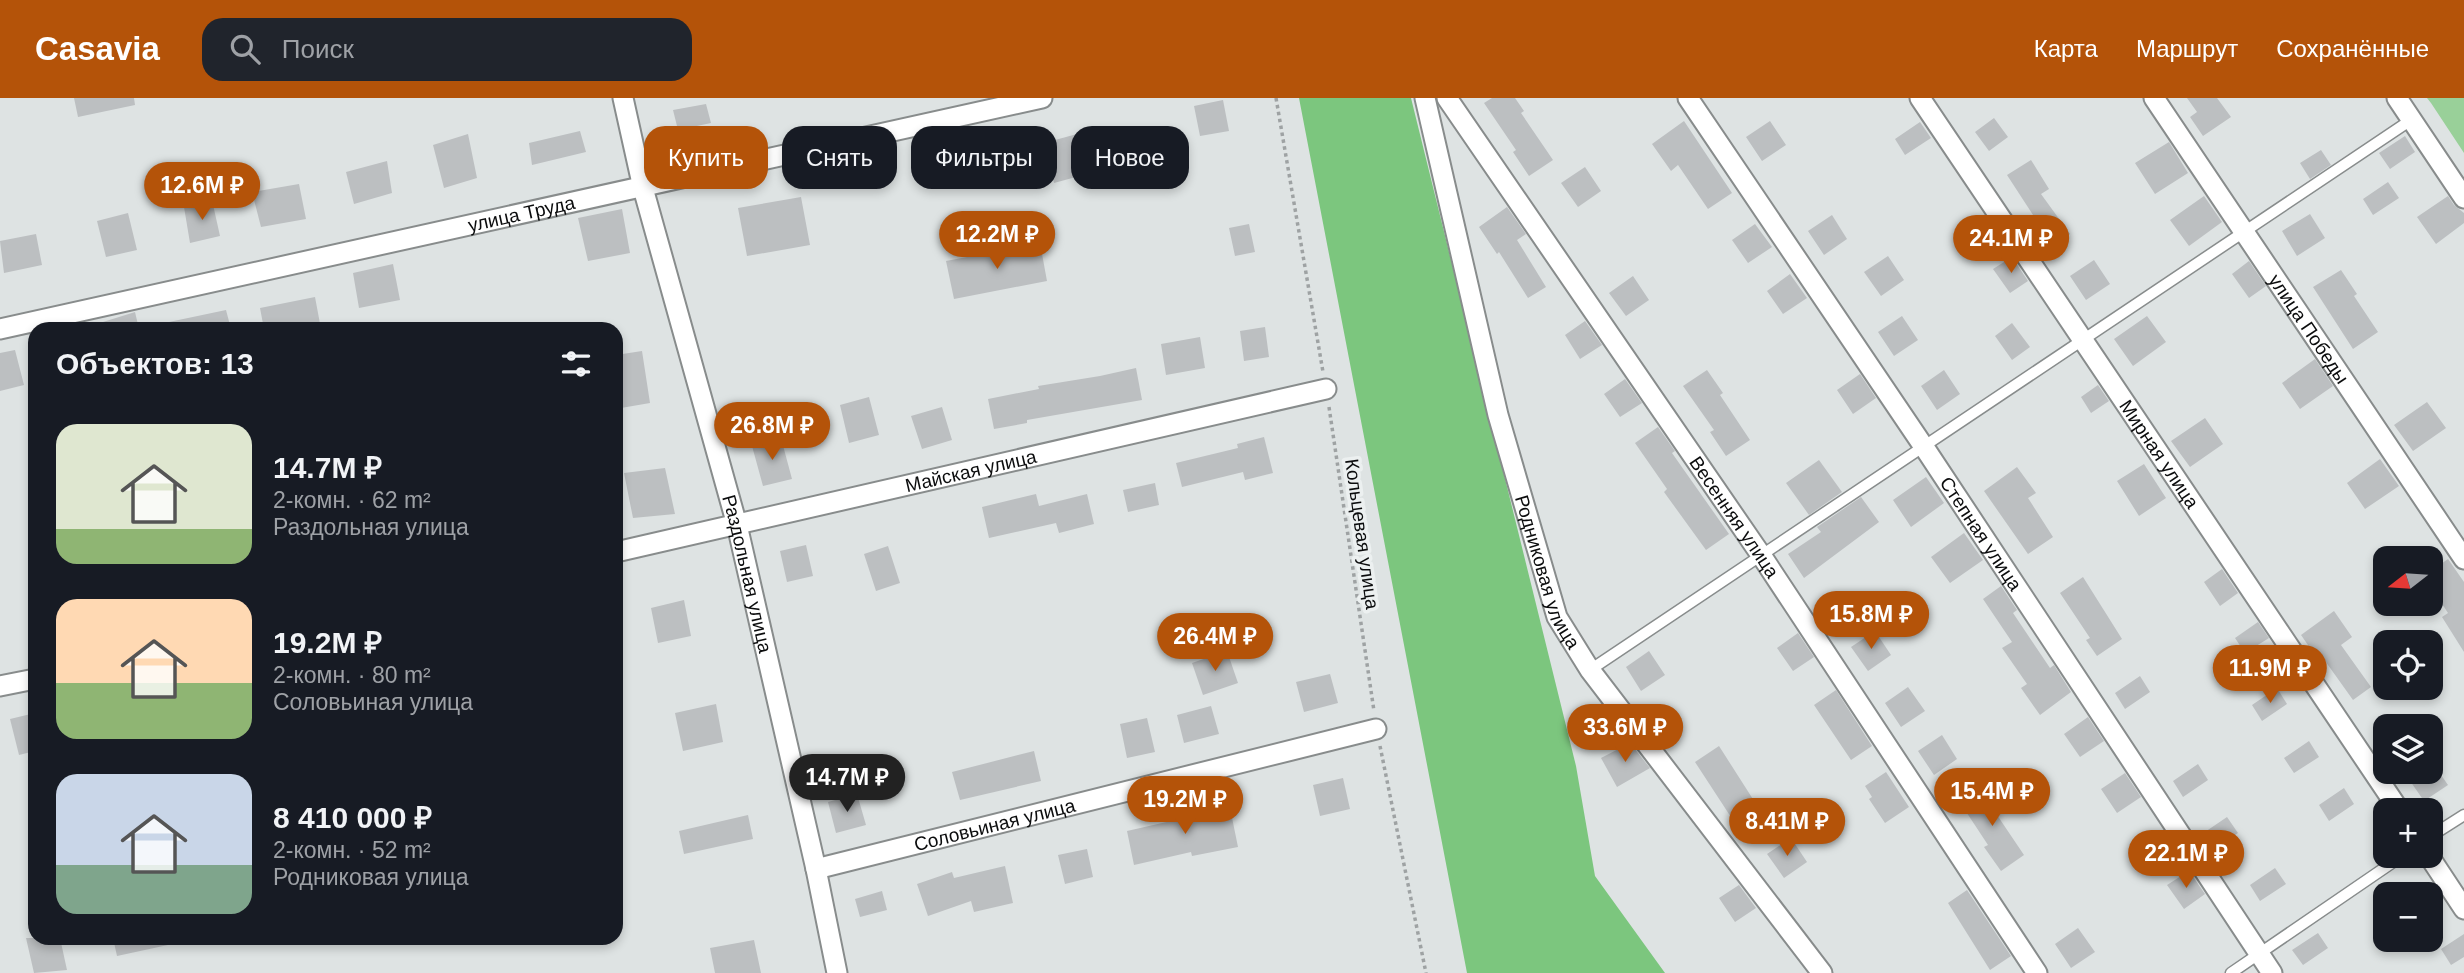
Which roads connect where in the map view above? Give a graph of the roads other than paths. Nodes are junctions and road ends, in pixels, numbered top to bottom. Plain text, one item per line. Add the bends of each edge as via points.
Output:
1 (623, 98) edge
2 (1042, 98) edge
3 (1425, 98) edge
4 (1447, 98) edge
5 (1688, 98) edge
6 (1920, 98) edge
7 (2154, 98) edge
8 (2397, 98) edge
9 (2412, 120) junction
10 (643, 188) junction
11 (2464, 198) edge
12 (2243, 233) junction
13 (32, 322) edge
14 (28, 323) edge
15 (0, 329) edge
16 (2082, 340) junction
17 (1326, 389) road end
18 (1924, 447) junction
19 (737, 525) junction
20 (623, 550) edge
21 (1761, 555) junction
22 (2464, 559) edge
23 (1590, 670) junction
24 (28, 680) edge
25 (0, 686) edge
26 (1376, 729) road end
27 (2391, 798) edge
28 (2464, 815) edge
29 (2443, 828) edge
30 (2384, 868) edge
31 (2437, 868) edge
32 (816, 869) junction
33 (2464, 909) edge
34 (2259, 954) junction
35 (837, 973) edge
36 (1822, 973) edge
37 (2037, 973) edge
38 (2231, 973) edge
39 (2272, 973) edge

1 - 10 street, Раздольная улица
2 - 10 street, улица Труда
3 - 23 street, Родниковая улица via 1498,415 1557,617
4 - 21 street, Весенняя улица
5 - 18 street, Степная улица
6 - 16 street, Мирная улица
7 - 12 street, улица Победы
8 - 9 street
9 - 11 street
9 - 12 lane
10 - 13 street, улица Труда
10 - 19 street, Раздольная улица
12 - 16 lane
12 - 22 street, улица Победы
14 - 15 street, улица Труда
16 - 18 lane
16 - 27 street, Мирная улица
17 - 19 street, Майская улица
18 - 21 lane
18 - 34 street, Степная улица
19 - 20 street, Майская улица
19 - 32 street, Раздольная улица
21 - 23 lane
21 - 37 street, Весенняя улица
23 - 36 street, Родниковая улица
24 - 25 street
26 - 32 street, Соловьиная улица
28 - 29 lane
30 - 34 lane
31 - 33 street
32 - 35 street, Раздольная улица
34 - 38 lane
34 - 39 street, Степная улица

